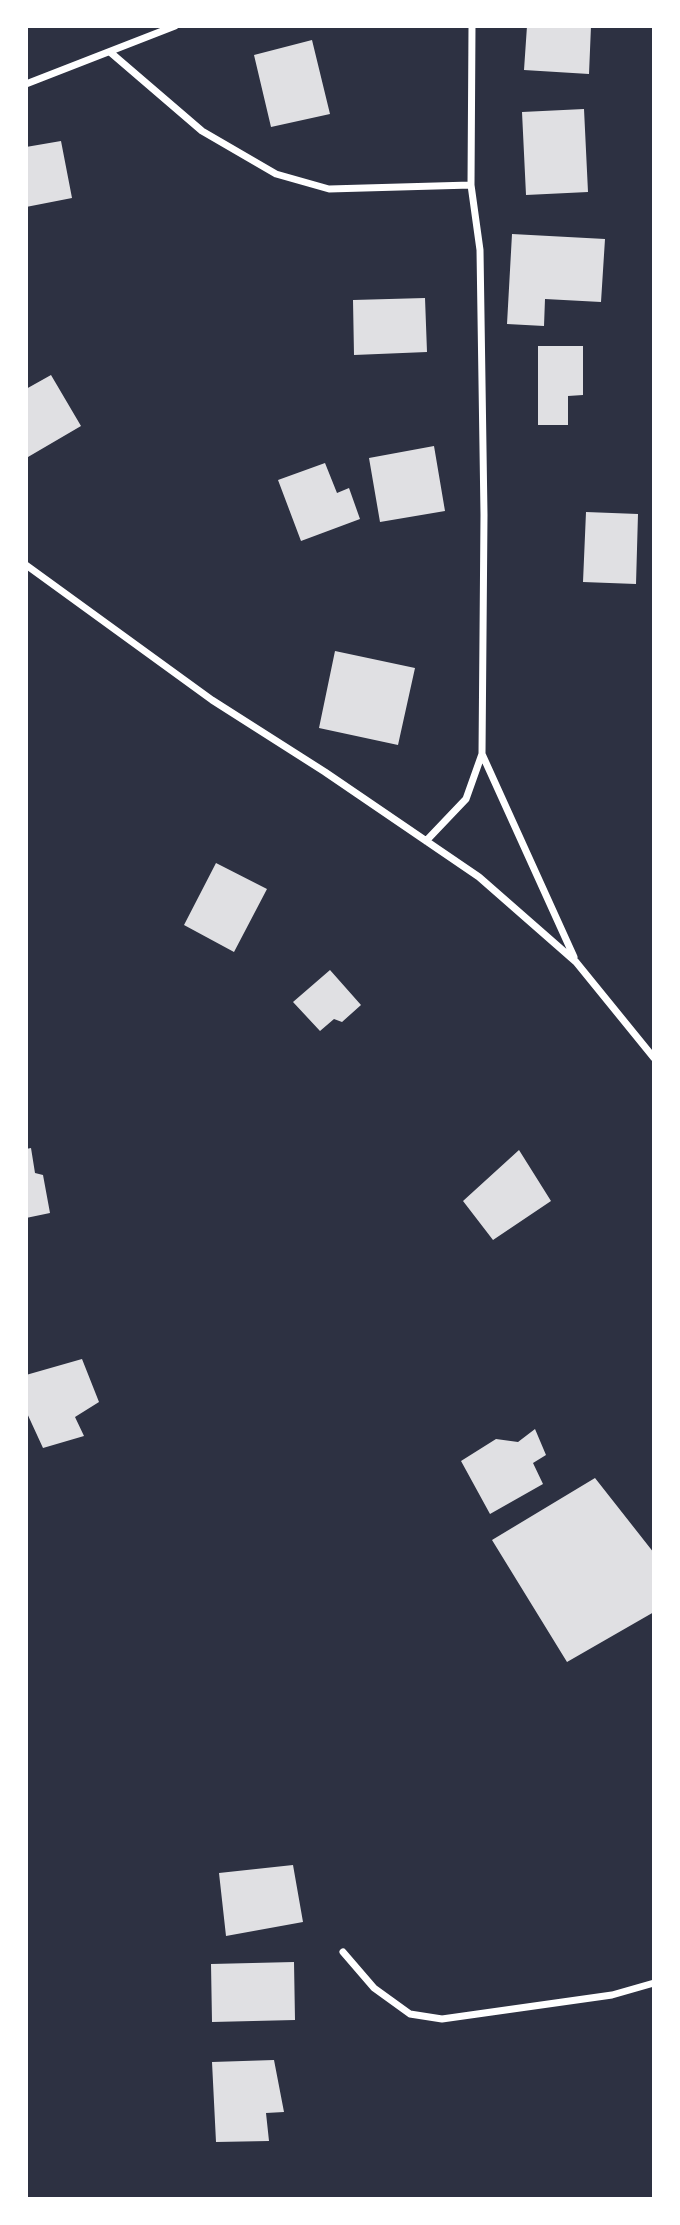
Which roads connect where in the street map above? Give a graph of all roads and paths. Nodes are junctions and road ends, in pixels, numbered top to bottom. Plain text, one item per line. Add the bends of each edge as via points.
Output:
1 (175, 26) edge
2 (472, 26) edge
3 (110, 52) junction
4 (26, 85) edge
5 (471, 185) junction
6 (26, 565) edge
7 (482, 754) junction
8 (426, 841) junction
9 (576, 962) junction
10 (654, 1058) edge
11 (343, 1952) dead end
12 (654, 1983) edge

1 - 3 street
2 - 5 street
3 - 4 street
3 - 5 street via 202,131 276,174 329,189
5 - 7 street via 481,278
6 - 8 street via 212,700
7 - 8 street via 466,799
7 - 9 street
8 - 9 street via 480,877
9 - 10 street
11 - 12 street via 374,1988 410,2014 442,2019 612,1995

